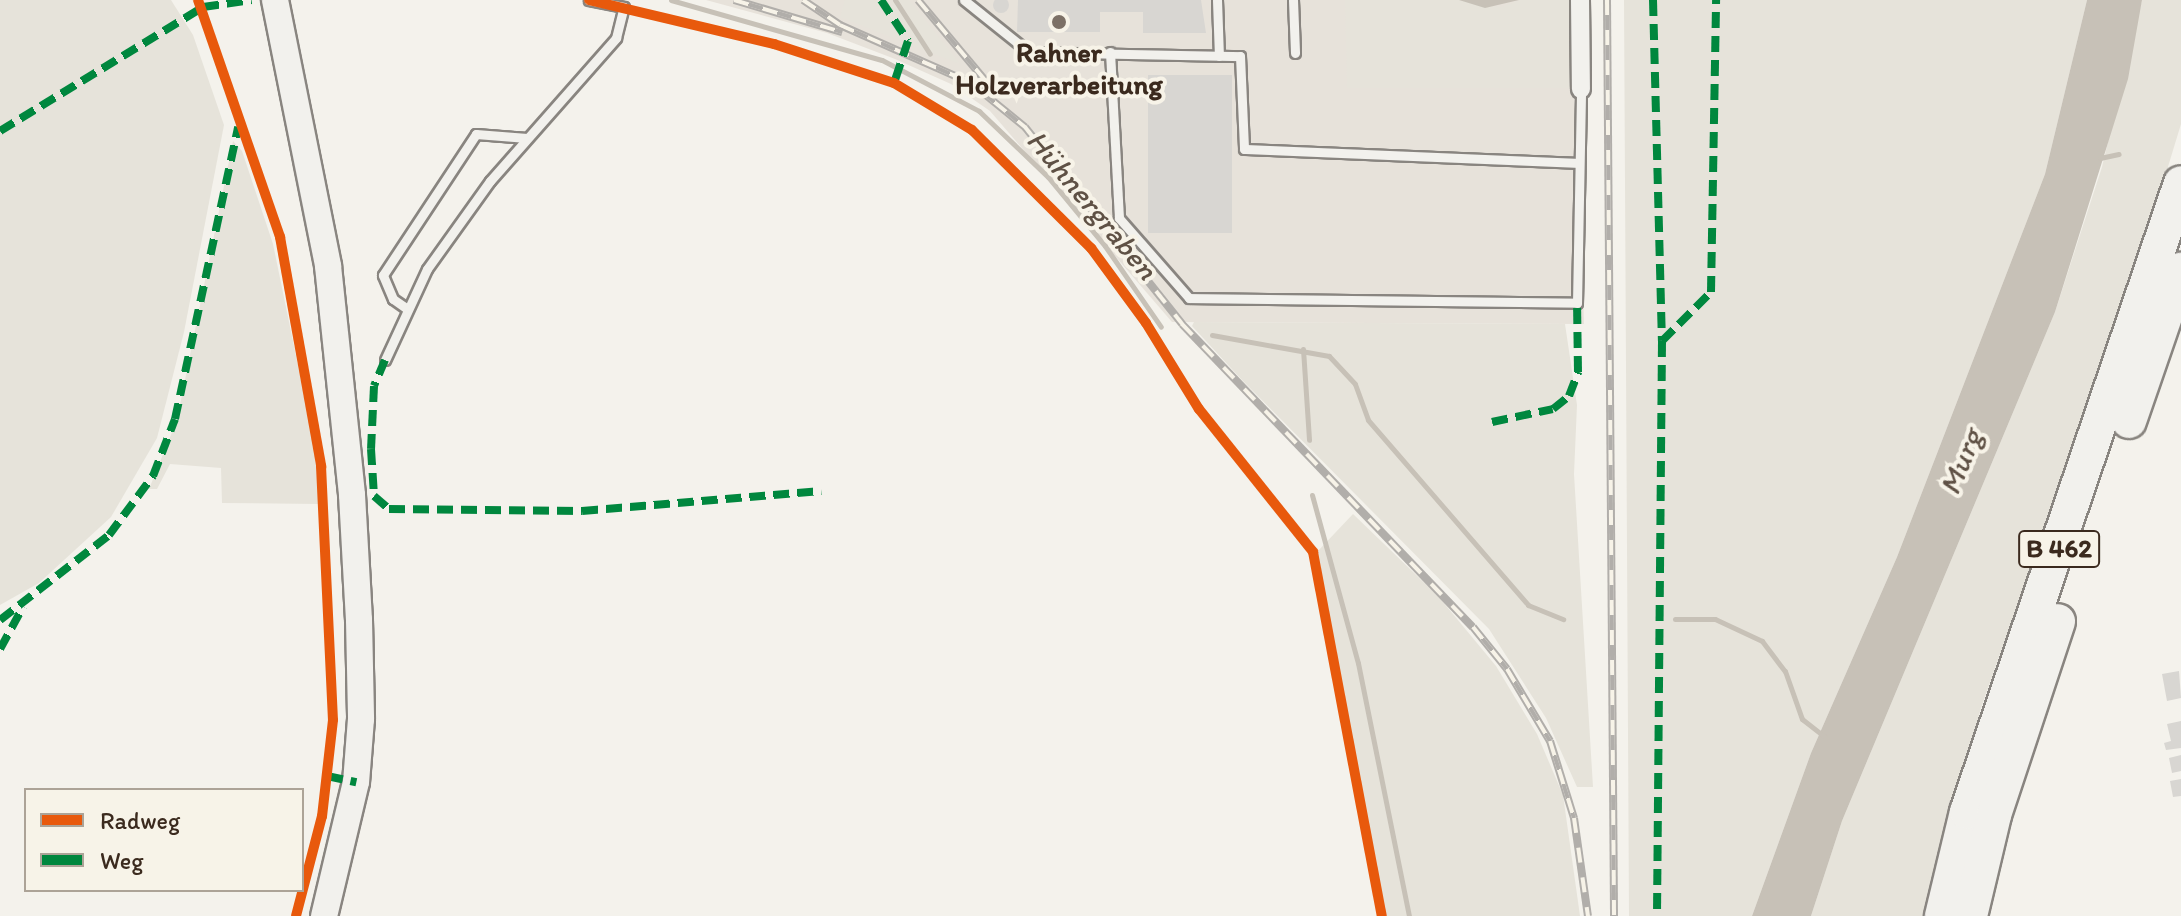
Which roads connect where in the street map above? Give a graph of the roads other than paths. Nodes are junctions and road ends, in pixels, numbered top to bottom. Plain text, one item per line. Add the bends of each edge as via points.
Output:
1 (275, 0) edge
2 (589, 0) edge
3 (964, 0) edge
4 (1217, 0) edge
5 (1293, 0) edge
6 (1580, 0) edge
7 (1110, 52) junction
8 (1295, 53) dead end
9 (1219, 56) junction
10 (1581, 89) joint
11 (527, 138) junction
12 (1576, 163) junction
13 (2181, 183) edge
14 (2181, 270) edge
15 (406, 308) junction
16 (385, 360) dead end
17 (324, 916) edge
18 (1942, 916) edge
19 (1970, 916) edge

1 - 17 street via 328,266 359,620 356,782
2 - 11 lane via 624,7 616,38
3 - 7 lane via 1029,52
4 - 9 lane
5 - 8 lane
6 - 10 street
7 - 9 lane
7 - 12 lane via 1119,218 1189,298 1577,303
9 - 12 lane via 1240,56 1244,149
10 - 12 lane
11 - 15 lane via 463,219
11 - 15 lane via 476,134 383,275 393,299
13 - 18 highway, B 462 via 1967,812
14 - 19 highway, B 462 via 2009,770
15 - 16 lane

